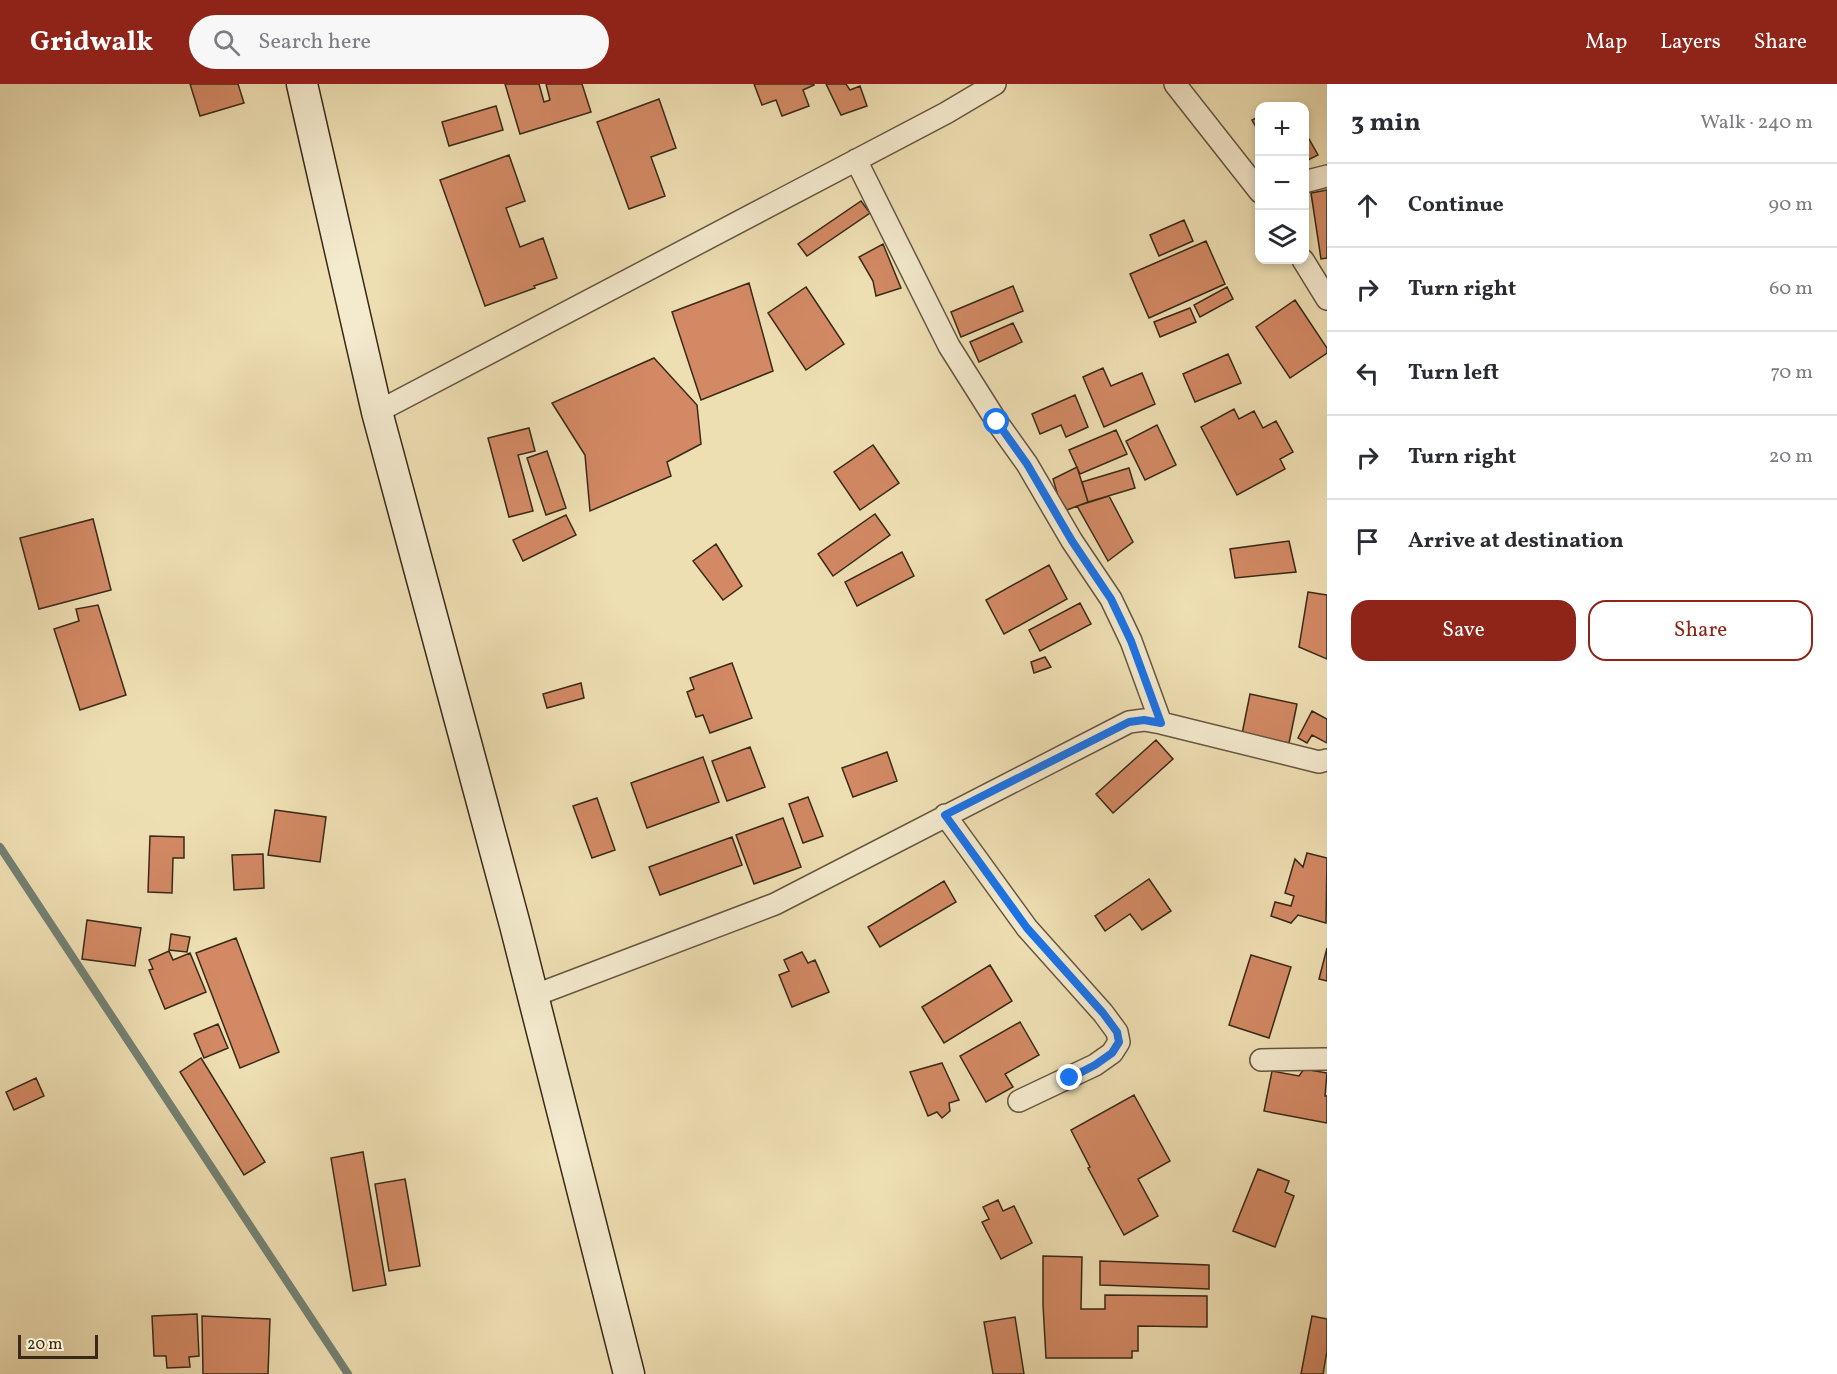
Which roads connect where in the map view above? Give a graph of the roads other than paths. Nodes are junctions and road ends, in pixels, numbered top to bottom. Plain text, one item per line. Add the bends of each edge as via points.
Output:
1 (302, 84) edge
2 (995, 84) edge
3 (1175, 84) edge
4 (856, 160) junction
5 (1327, 176) edge
6 (1309, 181) edge
7 (1255, 186) edge
8 (1305, 264) edge
9 (1327, 299) edge
10 (377, 412) junction
11 (1161, 723) junction
12 (1327, 760) edge
13 (945, 815) junction
14 (533, 996) junction
15 (1327, 1059) edge
16 (1261, 1060) dead end
17 (1019, 1101) dead end
18 (629, 1374) edge

1 - 10 street
2 - 4 street
3 - 7 street
4 - 10 street
4 - 11 street via 949,346 1111,599
5 - 6 street
8 - 9 street
10 - 14 street
11 - 12 street via 1319,762
11 - 13 street via 1129,722
13 - 14 street via 775,904
13 - 17 street via 1027,928 1117,1032 1119,1042 1112,1053 1095,1065
14 - 18 street
15 - 16 street

